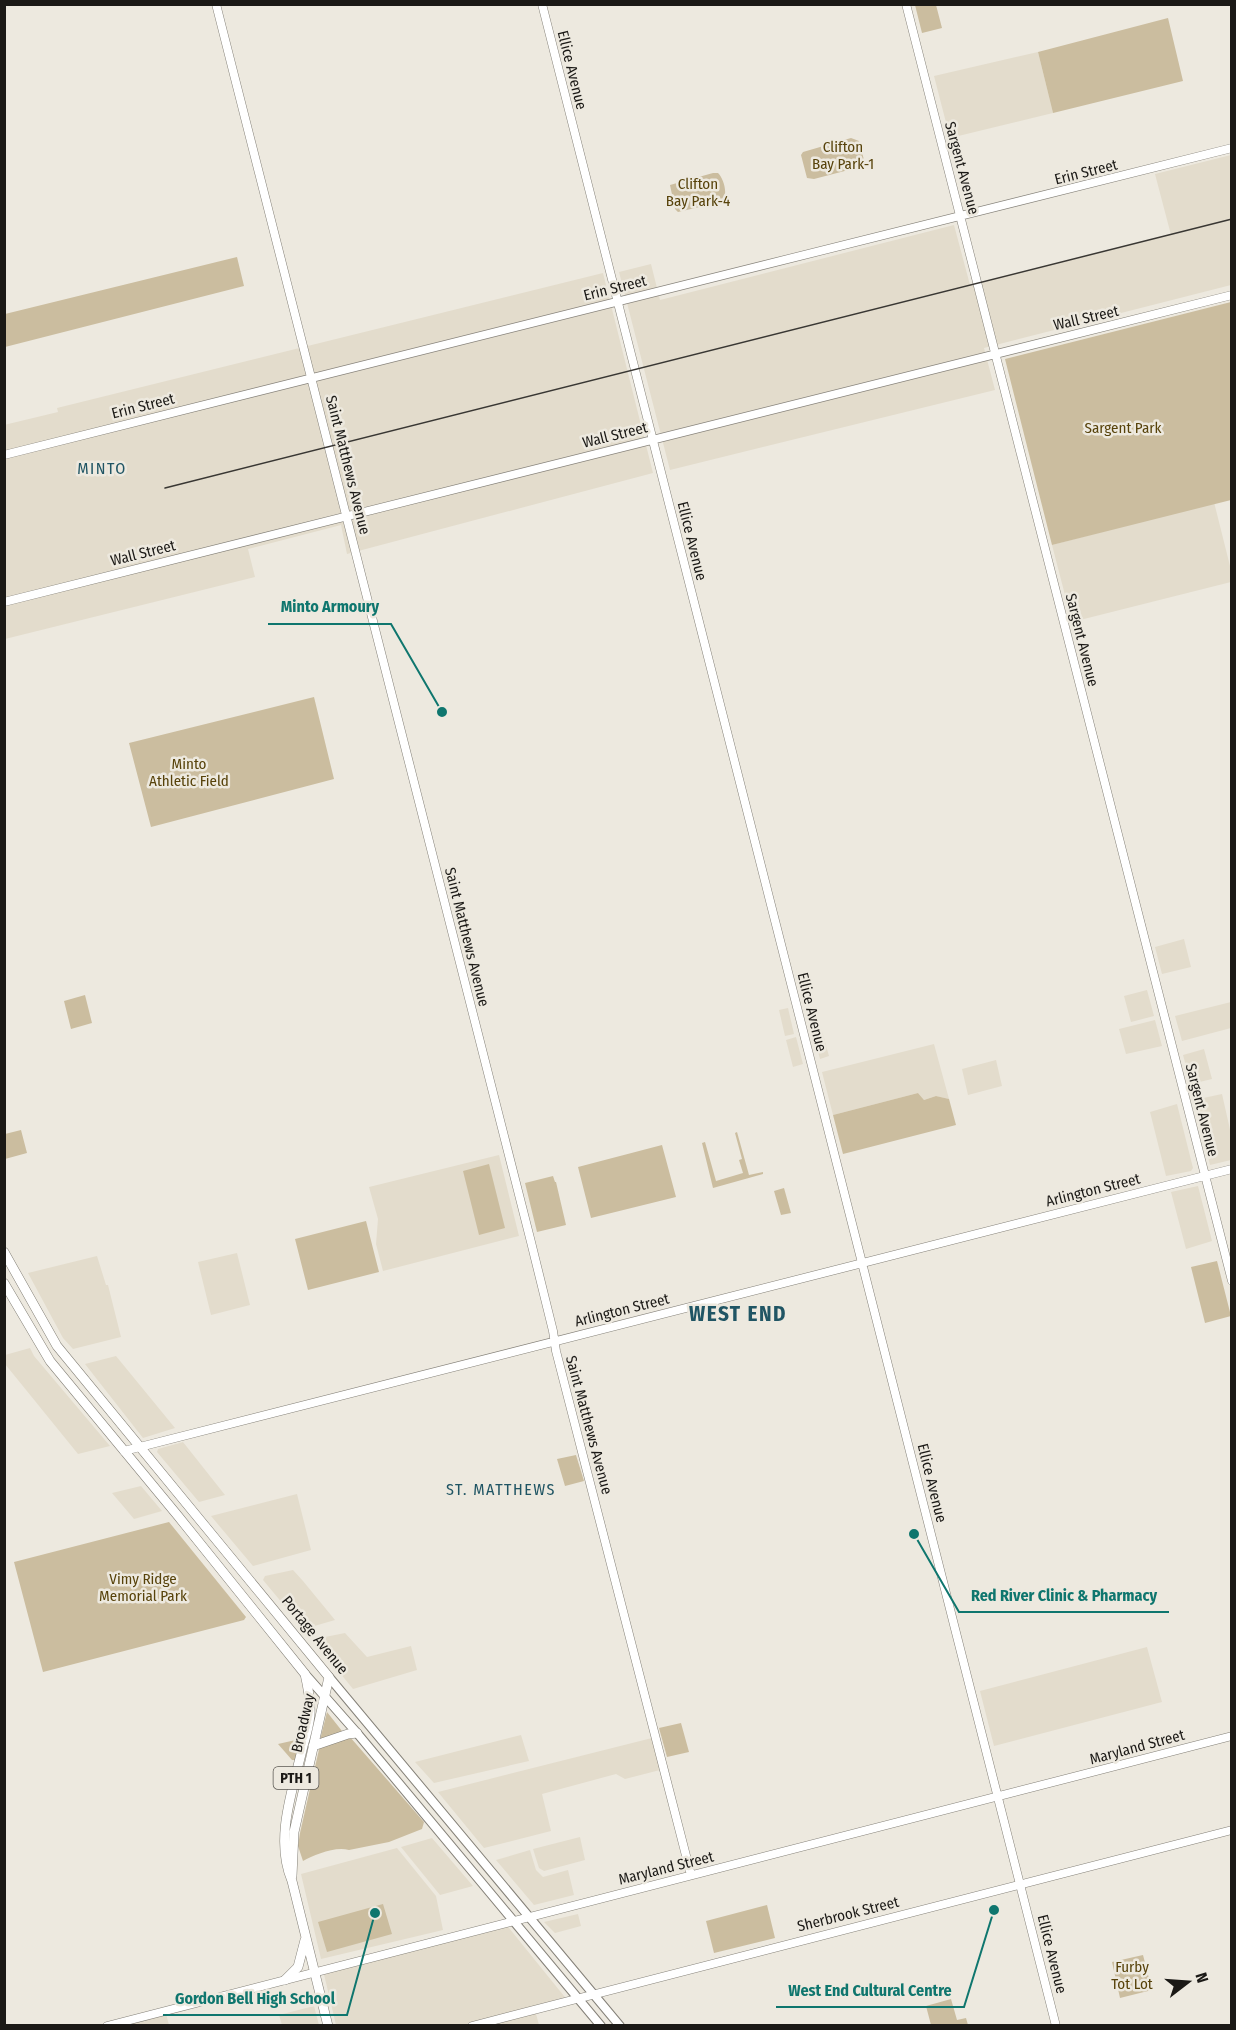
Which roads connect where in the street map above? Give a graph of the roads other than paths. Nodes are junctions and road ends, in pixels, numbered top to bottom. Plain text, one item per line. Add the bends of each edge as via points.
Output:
1 (216, 4) edge
2 (542, 4) edge
3 (906, 4) edge
4 (1232, 148) edge
5 (961, 217) junction
6 (1232, 295) edge
7 (617, 301) junction
8 (995, 353) junction
9 (311, 378) junction
10 (652, 439) junction
11 (4, 455) edge
12 (347, 516) junction
13 (4, 602) edge
14 (1232, 1169) edge
15 (1204, 1176) junction
16 (4, 1252) edge
17 (862, 1263) junction
18 (1232, 1281) edge
19 (4, 1283) edge
20 (554, 1341) junction
21 (140, 1447) junction
22 (124, 1450) junction
23 (305, 1674) junction
24 (329, 1677) junction
25 (325, 1696) junction
26 (357, 1733) junction
27 (1232, 1736) edge
28 (314, 1746) junction
29 (998, 1797) junction
30 (1232, 1830) edge
31 (691, 1875) junction
32 (292, 1881) junction
33 (1020, 1884) junction
34 (528, 1917) junction
35 (513, 1921) junction
36 (305, 1935) junction
37 (314, 1972) junction
38 (285, 1980) junction
39 (593, 1994) junction
40 (578, 1998) junction
41 (107, 2025) edge
42 (328, 2025) edge
43 (472, 2025) edge
44 (601, 2025) edge
45 (620, 2025) edge
46 (1056, 2025) edge

1 - 9 main road, Saint Matthews Avenue
2 - 7 main road, Ellice Avenue
3 - 5 main road, Sargent Avenue
4 - 5 main road, Erin Street
5 - 7 main road, Erin Street
5 - 8 main road, Sargent Avenue
6 - 8 main road, Wall Street
7 - 9 main road, Erin Street
7 - 10 main road, Ellice Avenue
8 - 10 main road, Wall Street
8 - 15 main road, Sargent Avenue
9 - 11 main road, Erin Street
9 - 12 main road, Saint Matthews Avenue
10 - 12 main road, Wall Street
10 - 17 main road, Ellice Avenue
12 - 13 main road, Wall Street
12 - 20 main road, Saint Matthews Avenue
14 - 15 main road, Arlington Street
15 - 17 main road, Arlington Street
15 - 18 main road, Sargent Avenue
16 - 21 highway, Portage Avenue via 57,1346
17 - 20 main road, Arlington Street
17 - 29 main road, Ellice Avenue
19 - 22 highway, Portage Avenue / PTH 1 via 45,1354
20 - 21 main road, Arlington Street
20 - 31 main road, Saint Matthews Avenue
21 - 22 main road, Arlington Street
21 - 24 highway, Portage Avenue
22 - 23 highway, Portage Avenue / PTH 1
23 - 25 main road, Portage Avenue
23 - 32 highway, Broadway / PTH 1 via 309,1720 284,1840 286,1868
24 - 25 highway, Broadway / PTH 1
24 - 34 main road, Portage Avenue
25 - 26 main road, Portage Avenue
25 - 28 highway, Broadway / PTH 1
26 - 28 highway
26 - 35 main road, Portage Avenue
27 - 29 main road, Maryland Street
28 - 32 highway, Broadway / PTH 1 via 294,1832
29 - 31 main road, Maryland Street
29 - 33 main road, Ellice Avenue
30 - 33 main road, Sherbrook Street
31 - 34 main road, Maryland Street
32 - 36 highway, Broadway / PTH 1
33 - 39 main road, Sherbrook Street
33 - 46 main road, Ellice Avenue
34 - 35 main road, Maryland Street
34 - 39 main road, Portage Avenue
35 - 37 main road, Maryland Street
35 - 40 main road, Portage Avenue
36 - 37 highway, Broadway / PTH 1
36 - 38 highway via 299,1965
37 - 38 main road, Maryland Street
37 - 42 highway, Broadway / PTH 1
38 - 41 main road, Maryland Street
39 - 40 main road, Sherbrook Street
39 - 45 main road, Portage Avenue
40 - 43 main road, Sherbrook Street
40 - 44 main road, Portage Avenue

